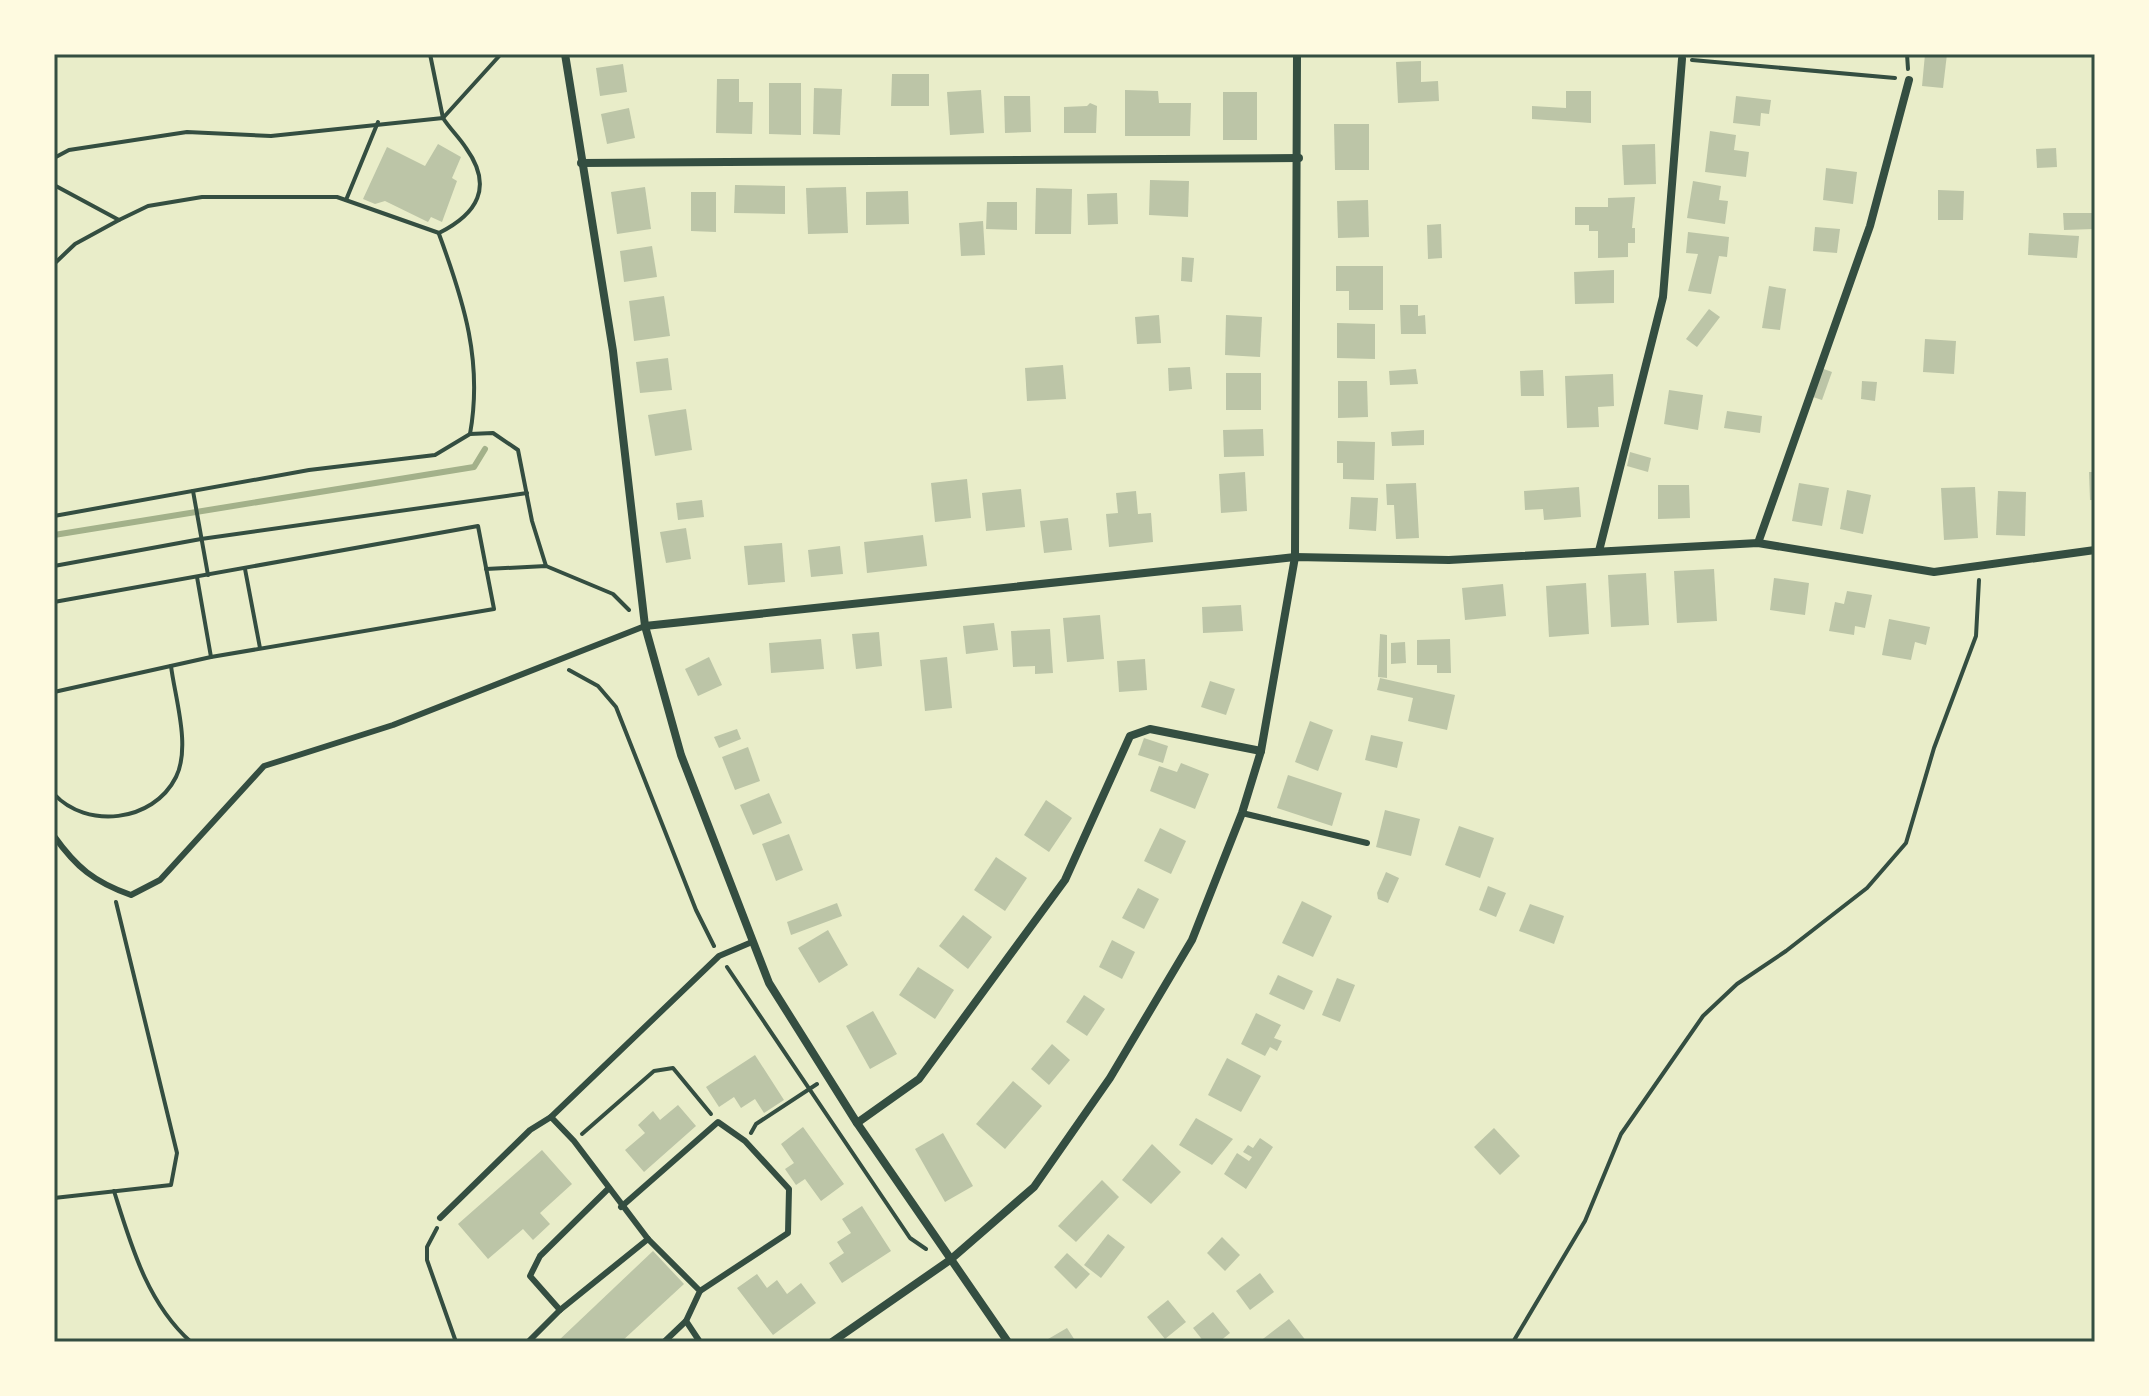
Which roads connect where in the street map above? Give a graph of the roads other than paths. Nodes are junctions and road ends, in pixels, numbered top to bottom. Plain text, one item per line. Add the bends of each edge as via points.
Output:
1 (565, 54) edge
2 (1297, 54) edge
3 (1682, 59) road end
4 (1909, 80) road end
5 (1299, 158) junction
6 (581, 163) junction
7 (1758, 543) junction
8 (2095, 550) edge
9 (1599, 551) junction
10 (1295, 557) junction
11 (645, 626) junction
12 (1261, 751) junction
13 (1242, 813) junction
14 (54, 836) edge
15 (1367, 843) dead end
16 (752, 942) junction
17 (551, 1117) junction
18 (857, 1123) junction
19 (609, 1188) junction
20 (621, 1207) junction
21 (440, 1218) road end
22 (648, 1239) junction
23 (950, 1260) junction
24 (700, 1291) junction
25 (560, 1310) junction
26 (686, 1321) junction
27 (528, 1342) edge
28 (664, 1342) edge
29 (700, 1342) edge
30 (832, 1342) edge
31 (1008, 1342) edge

1 - 6 street
2 - 5 street
3 - 9 street via 1663,297
4 - 7 street via 1870,226
5 - 6 street
5 - 10 street
6 - 11 street via 613,351
7 - 8 street via 1934,572
7 - 9 street
9 - 10 street via 1449,560
10 - 11 street
10 - 12 street
11 - 14 lane via 393,725 264,766 160,880 131,895 76,867
11 - 16 street via 681,755
12 - 13 street
12 - 18 street via 1150,729 1130,736 1065,880 919,1079
13 - 15 lane
13 - 23 street via 1192,940 1110,1078 1034,1187
16 - 17 lane via 719,956
16 - 18 street via 769,983
17 - 19 lane
17 - 21 lane via 530,1130
18 - 23 street
19 - 20 lane
19 - 25 lane via 540,1256 530,1276
20 - 22 lane
20 - 24 lane via 718,1122 745,1141 789,1189 788,1233
22 - 24 lane
22 - 25 lane
23 - 30 street
23 - 31 street
24 - 26 lane
25 - 27 lane
26 - 28 lane
26 - 29 lane

